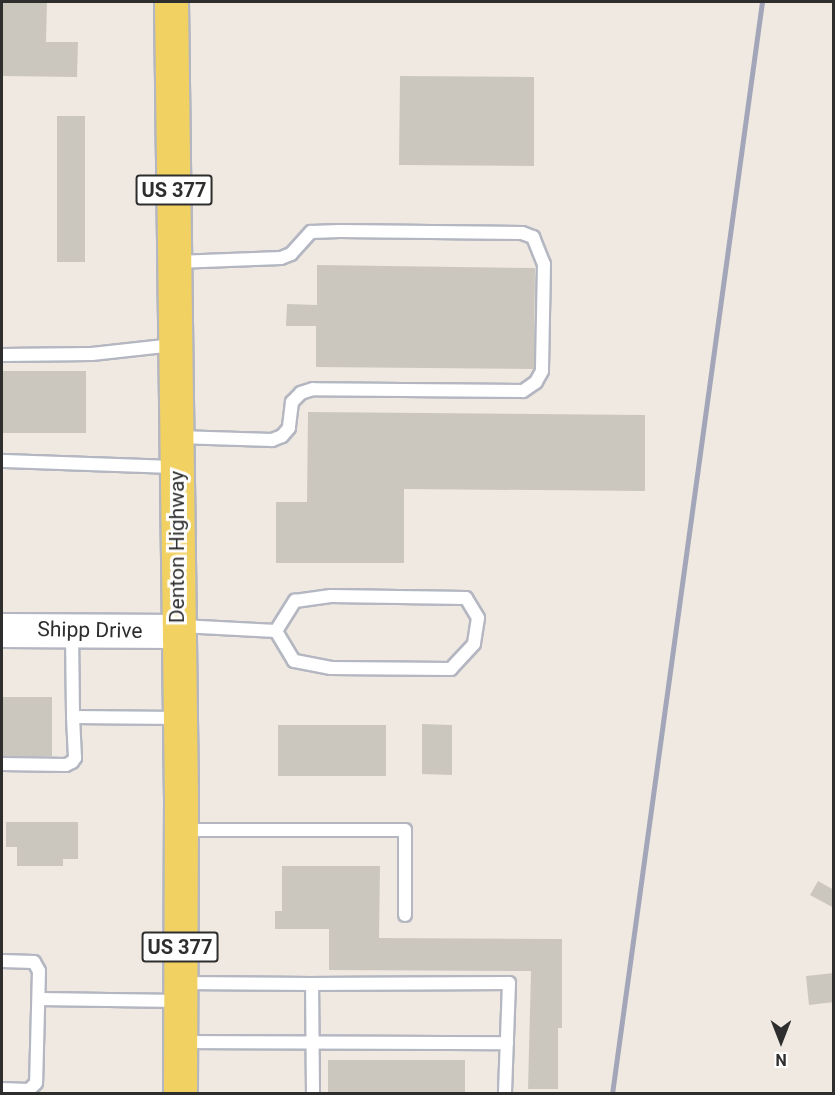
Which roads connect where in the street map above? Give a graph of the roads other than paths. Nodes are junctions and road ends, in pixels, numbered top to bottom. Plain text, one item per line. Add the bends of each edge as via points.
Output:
1 (171, 2) edge
2 (175, 262) junction
3 (176, 345) junction
4 (2, 355) edge
5 (177, 452) junction
6 (2, 461) edge
7 (178, 629) junction
8 (2, 630) edge
9 (72, 630) junction
10 (276, 631) junction
11 (73, 717) junction
12 (180, 718) junction
13 (2, 764) edge
14 (181, 830) junction
15 (405, 915) dead end
16 (2, 962) edge
17 (312, 984) junction
18 (180, 992) junction
19 (39, 999) junction
20 (180, 1042) junction
21 (313, 1043) junction
22 (507, 1043) junction
23 (2, 1089) edge
24 (180, 1094) edge
25 (313, 1094) edge
26 (505, 1094) edge

1 - 2 main road, Denton Highway / US 377
2 - 3 main road, Denton Highway / US 377
2 - 5 lane via 281,258 291,254 311,232 522,233 533,237 544,264 542,371 536,382 523,391 313,389 292,402 289,428 272,441
3 - 4 lane via 92,354
3 - 5 main road, Denton Highway / US 377
5 - 6 lane
5 - 7 main road, Denton Highway / US 377
7 - 9 street, Shipp Drive
7 - 10 lane
7 - 12 main road, Denton Highway / US 377
8 - 9 street, Shipp Drive
9 - 11 lane
10 - 10 lane via 295,601 331,596 465,598 478,618 474,644 451,669 331,668 294,661
11 - 12 lane
11 - 13 lane via 72,762
12 - 14 main road, Denton Highway / US 377
14 - 15 lane via 405,830
14 - 18 main road, Denton Highway / US 377
16 - 19 lane via 34,962 39,971
17 - 18 lane
17 - 21 lane
17 - 22 lane via 509,983
18 - 19 lane
18 - 20 main road, Denton Highway / US 377
19 - 23 lane via 36,1083 29,1090
20 - 21 lane
20 - 24 main road, Denton Highway / US 377
21 - 22 lane
21 - 25 lane
22 - 26 lane

